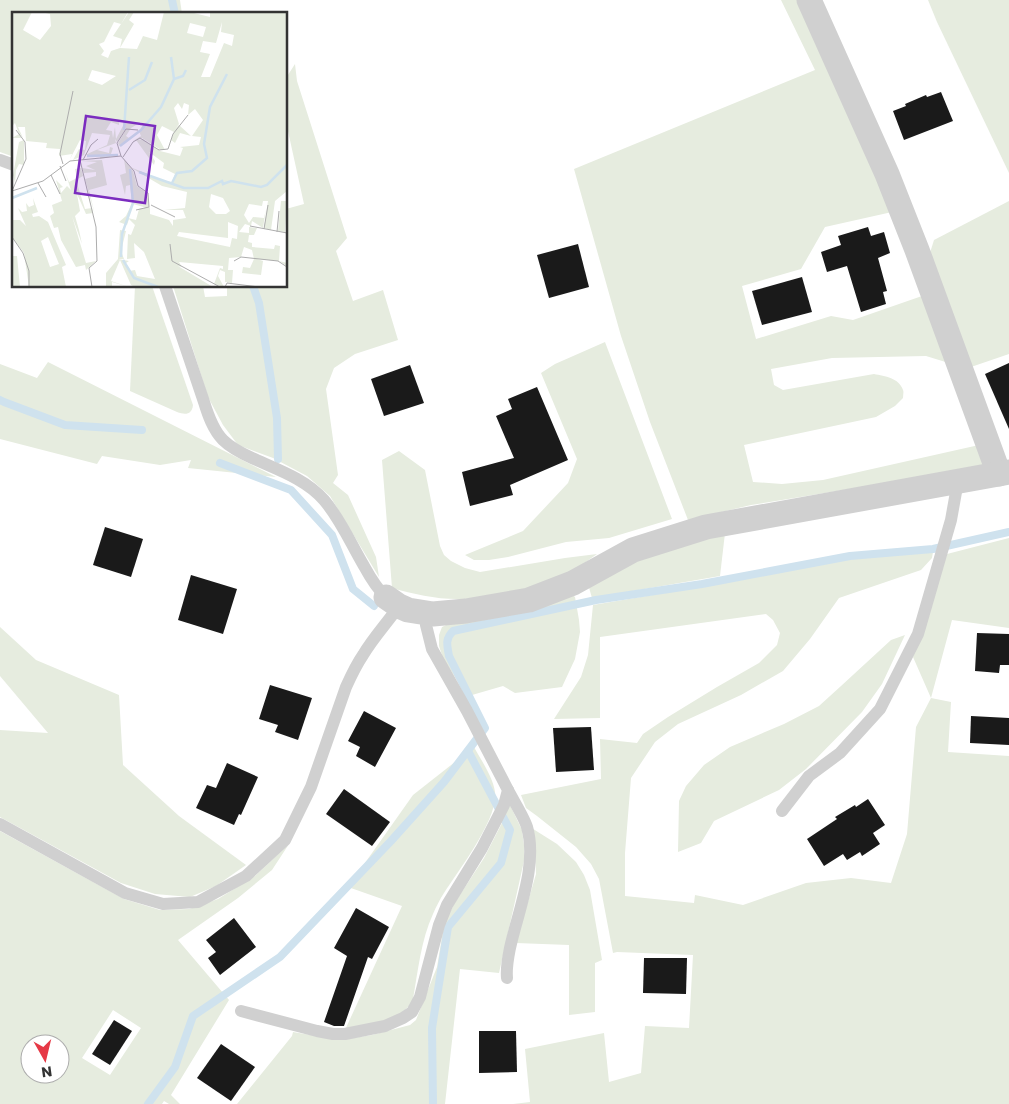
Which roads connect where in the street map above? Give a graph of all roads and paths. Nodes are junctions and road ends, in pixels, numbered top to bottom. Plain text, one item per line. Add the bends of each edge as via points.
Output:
1 (809, 0) edge
2 (0, 160) edge
3 (12, 164) edge
4 (166, 288) edge
5 (1004, 473) edge
6 (958, 481) junction
7 (393, 602) junction
8 (426, 612) junction
9 (508, 790) junction
10 (782, 811) dead end
11 (0, 824) edge
12 (507, 978) dead end
13 (241, 1012) dead end

1 - 5 street via 887,174
2 - 3 lane
4 - 7 lane via 217,432 229,446 295,478 319,495 369,576
5 - 6 street
6 - 8 street via 706,527 633,550 573,583 529,600 466,611
6 - 10 lane via 949,529 918,634 880,709 840,753 809,776
7 - 8 street via 408,610
7 - 11 lane via 352,673 312,787 285,840 246,876 198,902 163,904 125,894
8 - 9 lane via 432,649
9 - 12 lane via 527,827 530,851 529,871 506,968
9 - 13 lane via 482,848 447,905 420,997 412,1012 385,1026 333,1034

